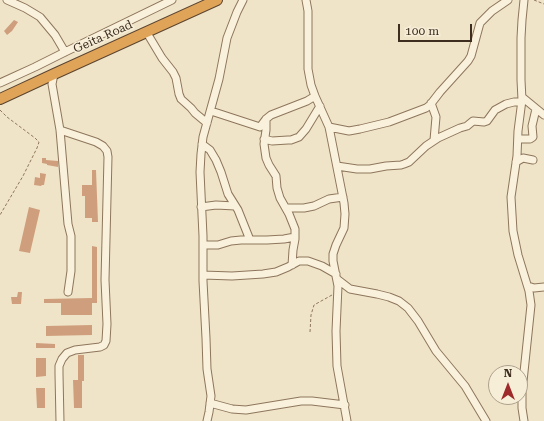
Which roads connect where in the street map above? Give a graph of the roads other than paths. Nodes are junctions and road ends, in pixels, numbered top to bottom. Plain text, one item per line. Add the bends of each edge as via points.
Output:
1 (7, 0) edge
2 (172, 0) edge
3 (217, 0) edge
4 (243, 0) edge
5 (306, 0) edge
6 (524, 0) edge
7 (502, 1) edge
8 (149, 31) junction
9 (65, 52) junction
10 (54, 74) junction
11 (0, 83) edge
12 (315, 96) junction
13 (0, 99) edge
14 (522, 99) junction
15 (431, 103) junction
16 (320, 106) junction
17 (536, 109) junction
18 (211, 111) junction
19 (544, 115) edge
20 (266, 119) junction
21 (207, 123) junction
22 (329, 127) junction
23 (60, 130) junction
24 (264, 139) junction
25 (518, 139) junction
26 (434, 140) junction
27 (202, 144) junction
28 (533, 160) dead end
29 (516, 162) junction
30 (337, 166) junction
31 (343, 197) junction
32 (235, 206) junction
33 (201, 207) junction
34 (286, 208) junction
35 (295, 237) junction
36 (250, 240) junction
37 (203, 245) junction
38 (292, 265) junction
39 (203, 275) junction
40 (336, 276) junction
41 (528, 286) junction
42 (544, 287) edge
43 (68, 292) dead end
44 (210, 403) junction
45 (345, 405) junction
46 (60, 421) edge
47 (207, 421) edge
48 (347, 421) edge
49 (486, 421) edge
50 (524, 421) edge

1 - 9 street via 40,17
2 - 9 street
3 - 8 highway, Geita Road
4 - 18 street via 227,38
5 - 12 street via 308,69
6 - 14 street via 521,38
7 - 15 street via 480,23 468,61
8 - 10 highway, Geita Road
8 - 21 street via 147,33 176,78 181,99
9 - 11 street
10 - 13 highway, Geita Road
10 - 23 street via 52,84
12 - 16 street
12 - 20 street
14 - 17 street
14 - 25 street
14 - 26 street via 495,110 487,121 473,121
15 - 22 street via 426,108 384,124 349,130
15 - 26 street via 436,117
16 - 22 street
16 - 24 street via 299,136 291,140
17 - 19 street
17 - 25 street via 532,126 533,137
18 - 20 street via 260,127
18 - 21 street
20 - 24 street
21 - 27 street
22 - 30 street
23 - 43 street via 71,236
23 - 46 street via 96,142 103,146 108,157 106,341 100,347 67,353 62,359 59,366
24 - 34 street via 266,158 276,176 280,198
25 - 29 street
26 - 30 street via 409,162 401,165 370,169
27 - 32 street via 210,150 216,160
27 - 33 street
28 - 29 street via 522,158
29 - 41 street via 512,197 513,231
30 - 31 street
31 - 34 street via 314,206
31 - 40 street via 344,228 333,254
32 - 33 street
32 - 36 street
33 - 37 street
34 - 35 street via 295,229
35 - 36 street
35 - 38 street
36 - 37 street
37 - 39 street
38 - 39 street via 263,274
38 - 40 street via 299,261 308,261 322,266
39 - 44 street
40 - 45 street via 336,352
40 - 49 street via 350,289 389,297 408,308 436,351 465,386
41 - 42 street
41 - 50 street via 531,305 522,391
44 - 45 street via 246,410 301,401
44 - 47 street
45 - 48 street

